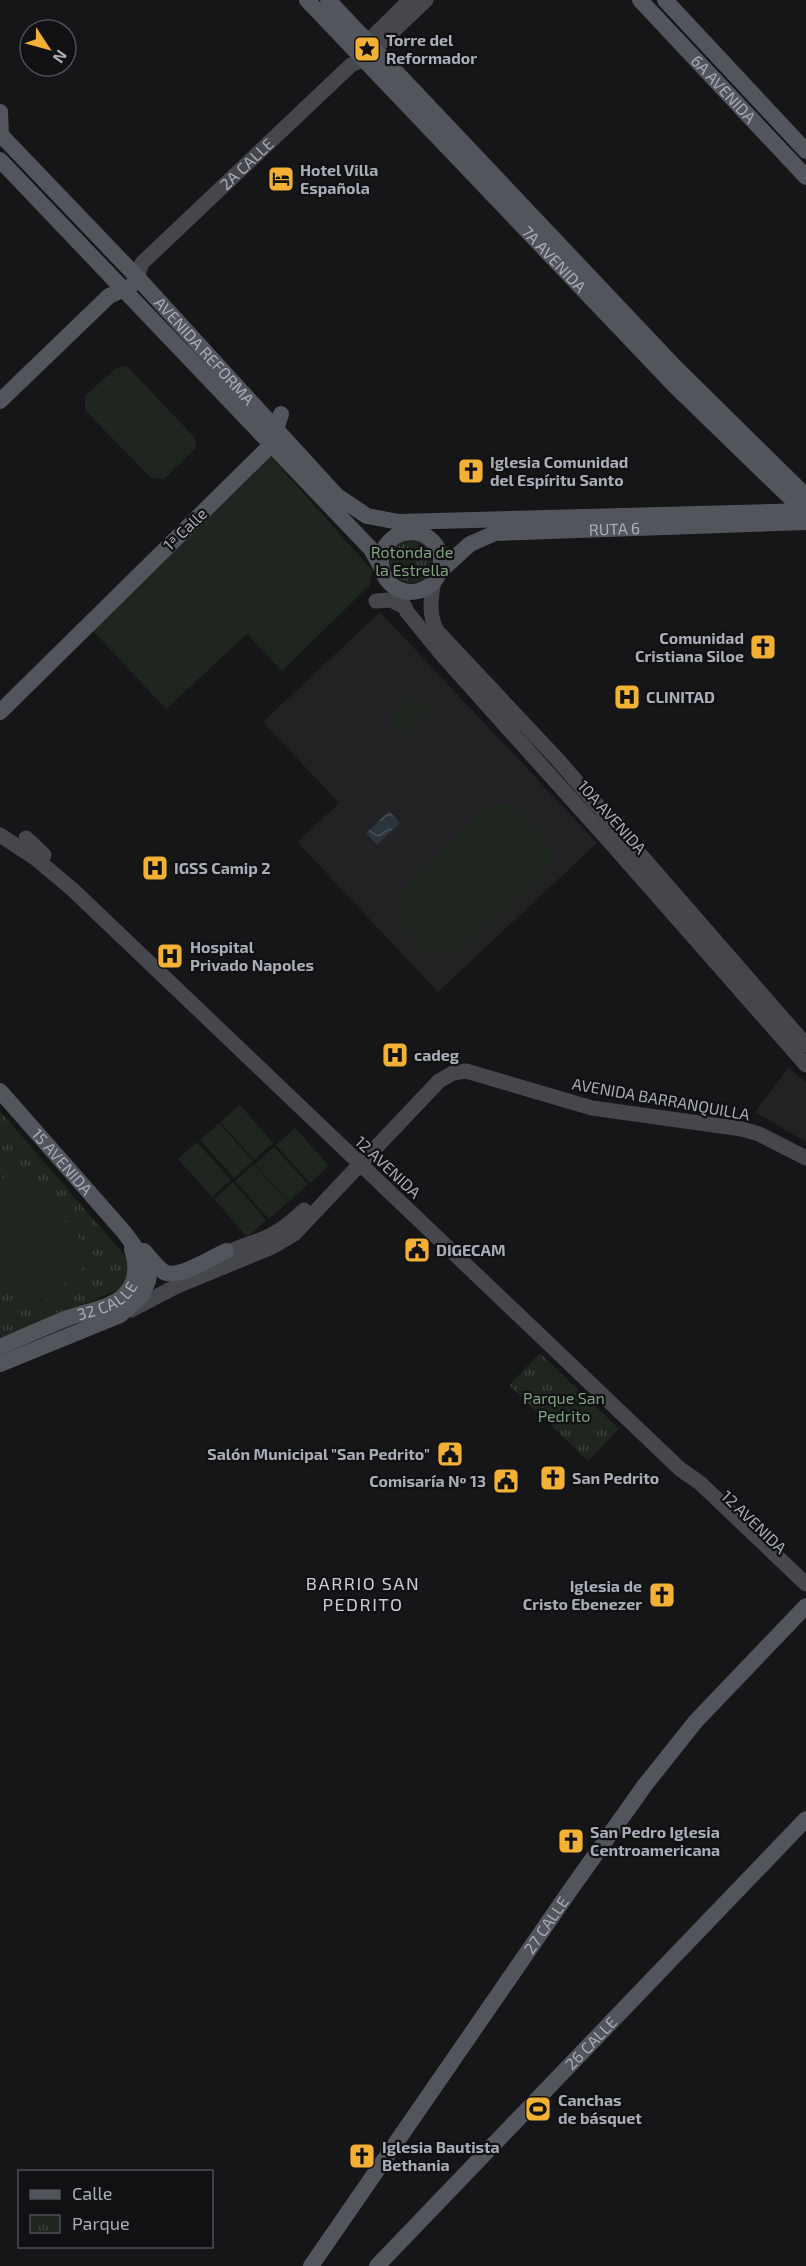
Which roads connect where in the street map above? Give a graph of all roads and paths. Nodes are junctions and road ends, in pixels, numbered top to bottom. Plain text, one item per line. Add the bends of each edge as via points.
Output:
1 (307, 0) edge
2 (328, 0) edge
3 (410, 0) edge
4 (426, 0) edge
5 (640, 0) edge
6 (665, 0) edge
7 (363, 53) junction
8 (0, 112) edge
9 (0, 134) edge
10 (806, 151) edge
11 (0, 160) edge
12 (806, 177) edge
13 (135, 269) junction
14 (116, 289) junction
15 (0, 401) edge
16 (276, 430) junction
17 (805, 511) edge
18 (431, 521) junction
19 (399, 522) junction
20 (417, 532) junction
21 (382, 568) junction
22 (436, 577) junction
23 (398, 589) junction
24 (376, 601) dead end
25 (405, 607) junction
26 (0, 711) edge
27 (0, 835) edge
28 (26, 838) dead end
29 (609, 841) junction
30 (72, 889) junction
31 (678, 898) junction
32 (806, 1046) edge
33 (806, 1065) edge
34 (439, 1081) joint
35 (0, 1092) edge
36 (806, 1158) edge
37 (359, 1164) junction
38 (124, 1232) junction
39 (226, 1251) junction
40 (175, 1287) junction
41 (120, 1315) junction
42 (0, 1347) edge
43 (0, 1364) edge
44 (680, 1469) junction
45 (806, 1584) edge
46 (806, 1597) edge
47 (806, 1606) edge
48 (806, 1819) edge
49 (311, 2266) edge
50 (377, 2266) edge

1 - 7 main road, 7A AVENIDA
2 - 7 main road, 7A AVENIDA
3 - 7 main road, 2A CALLE
4 - 7 main road, 2A CALLE
5 - 12 main road, 6A AVENIDA
6 - 10 main road, 6A AVENIDA
7 - 13 main road, 2A CALLE
7 - 17 main road, 7A AVENIDA via 675,386
8 - 9 main road
9 - 13 main road, AVENIDA REFORMA
11 - 14 main road, AVENIDA REFORMA
13 - 14 main road, 2A CALLE via 130,287
13 - 16 main road, AVENIDA REFORMA
14 - 15 main road, 2A CALLE
14 - 16 main road, AVENIDA REFORMA
16 - 19 main road, AVENIDA REFORMA via 338,496 367,516
16 - 21 main road, AVENIDA REFORMA
16 - 26 main road, 1ª Calle
17 - 18 main road, RUTA 6
17 - 22 main road, RUTA 6 via 495,533 470,544
18 - 19 main road, AVENIDA REFORMA
18 - 20 main road
19 - 20 main road
20 - 21 main road via 402,533 390,541 382,554
20 - 22 main road via 437,548 440,556
21 - 23 main road via 385,577
22 - 23 main road via 421,590
22 - 31 main road, 10A AVENIDA via 430,603 437,631 558,760
23 - 25 main road, 10A AVENIDA
24 - 25 main road via 390,600
25 - 29 main road, 10A AVENIDA via 443,656
27 - 30 main road
28 - 30 main road via 65,876
29 - 31 main road via 624,841 670,894
29 - 33 main road, 10A AVENIDA
30 - 37 main road, 12 AVENIDA
31 - 32 main road, 10A AVENIDA
34 - 36 main road, AVENIDA BARRANQUILLA via 466,1071 592,1108 742,1129
34 - 37 main road, 32 CALLE
35 - 38 main road, 15 AVENIDA
37 - 39 main road, 32 CALLE via 280,1230
37 - 40 main road, 32 CALLE via 288,1238
37 - 44 main road, 12 AVENIDA
38 - 39 main road via 161,1270 172,1275
38 - 41 main road, 32 CALLE via 146,1263 149,1278 142,1295
38 - 42 main road, 32 CALLE via 136,1268 125,1295
39 - 40 main road, 32 CALLE
40 - 41 main road, 32 CALLE
41 - 43 main road, 32 CALLE
44 - 45 main road, 12 AVENIDA via 700,1483
44 - 46 main road, 12 AVENIDA via 695,1489
47 - 49 main road, 27 CALLE via 696,1721 645,1785
48 - 50 main road, 26 CALLE

